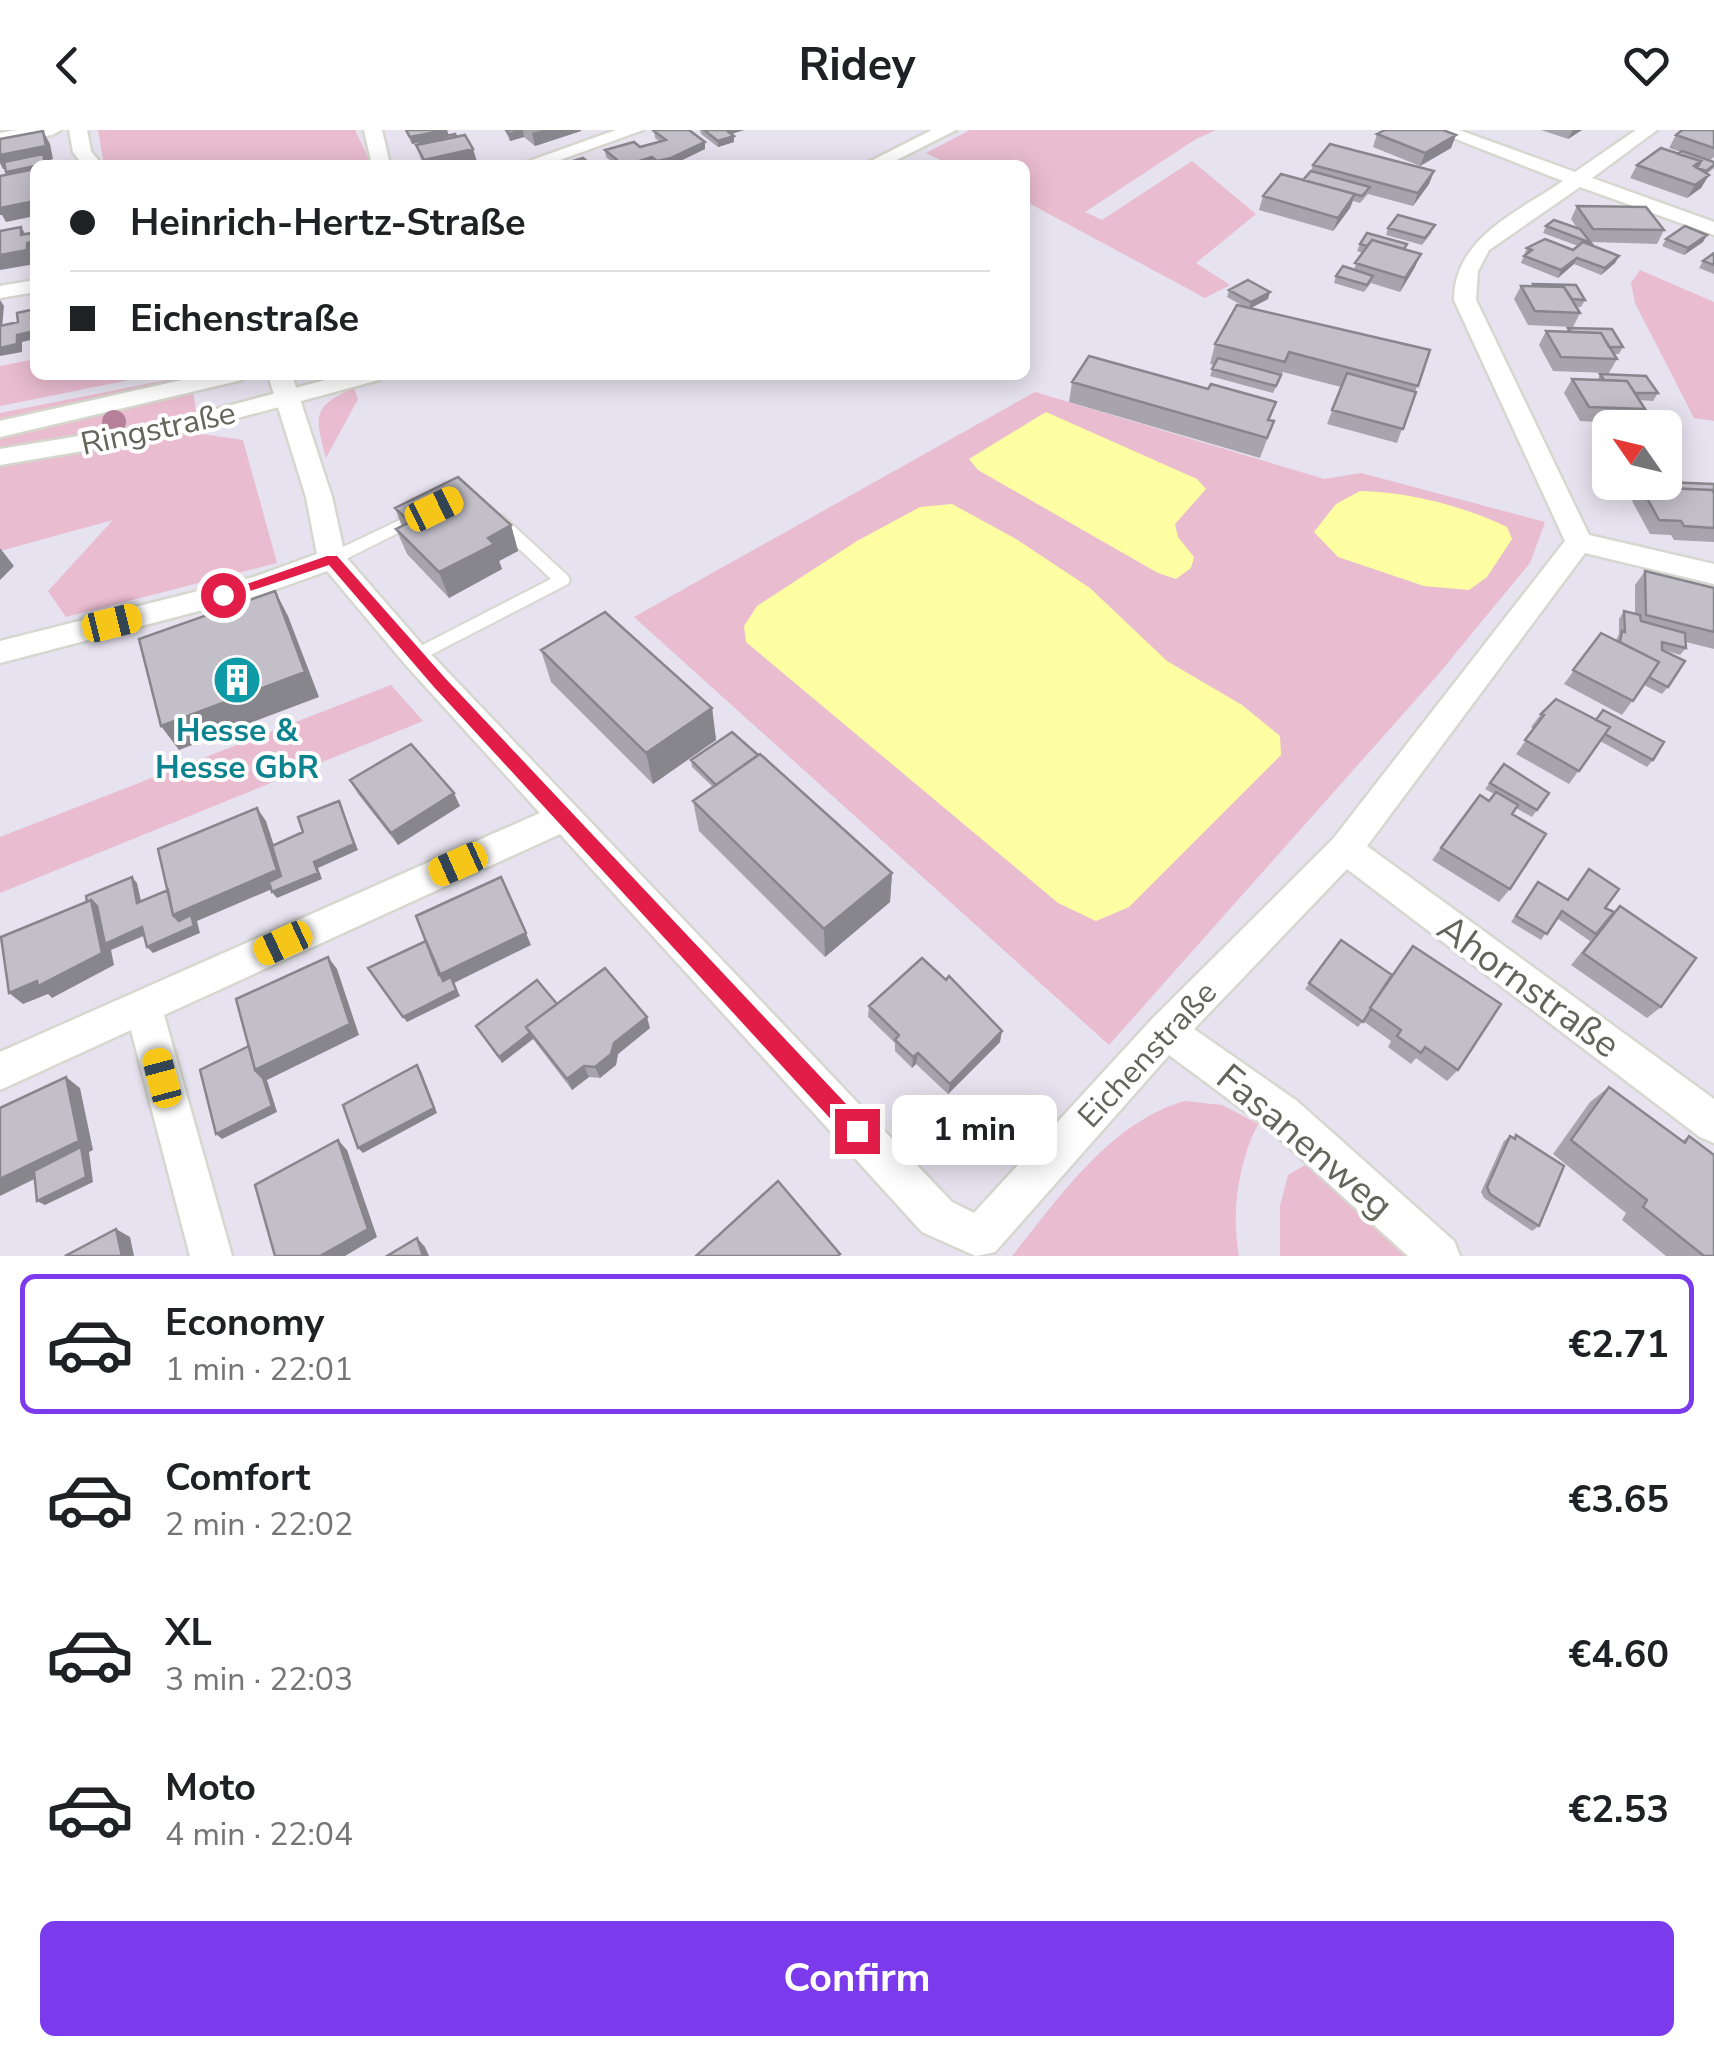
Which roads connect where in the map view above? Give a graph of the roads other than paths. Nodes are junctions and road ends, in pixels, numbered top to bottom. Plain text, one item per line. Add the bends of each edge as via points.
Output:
1 (52, 130) edge
2 (78, 130) edge
3 (374, 130) edge
4 (634, 130) edge
5 (947, 130) edge
6 (1442, 130) edge
7 (1648, 130) edge
8 (0, 138) edge
9 (89, 160) edge
10 (381, 160) edge
11 (542, 160) edge
12 (883, 160) edge
13 (1578, 178) junction
14 (1714, 229) edge
15 (30, 287) edge
16 (0, 292) edge
17 (212, 380) edge
18 (335, 380) edge
19 (284, 387) edge
20 (0, 429) edge
21 (0, 457) edge
22 (482, 505) edge
23 (434, 509) edge
24 (1579, 542) junction
25 (332, 559) junction
26 (1714, 574) edge
27 (0, 652) edge
28 (415, 656) junction
29 (564, 817) junction
30 (1345, 850) junction
31 (143, 1007) junction
32 (1166, 1031) junction
33 (0, 1071) edge
34 (1714, 1122) edge
35 (972, 1246) edge
36 (211, 1256) edge
37 (1440, 1256) edge

1 - 8 street
2 - 9 street
3 - 10 street
4 - 11 street
5 - 12 street
6 - 13 street
7 - 13 street
13 - 14 street
13 - 24 street via 1482,246 1464,281 1465,300
15 - 16 street
17 - 20 street, Ringstraße
18 - 19 street, Ringstraße
19 - 21 street, Ringstraße via 171,428
19 - 25 street, Eichenstraße via 320,497
22 - 28 lane via 562,580
23 - 25 lane
24 - 26 street
24 - 30 street, Eichenstraße
25 - 27 street via 260,585
25 - 28 street, Eichenstraße
28 - 29 street, Eichenstraße
29 - 31 street
29 - 35 street, Eichenstraße via 937,1217
30 - 32 street, Eichenstraße
30 - 34 street, Ahornstraße
31 - 33 street
31 - 36 street
32 - 35 street, Eichenstraße
32 - 37 street, Fasanenweg via 1283,1115

